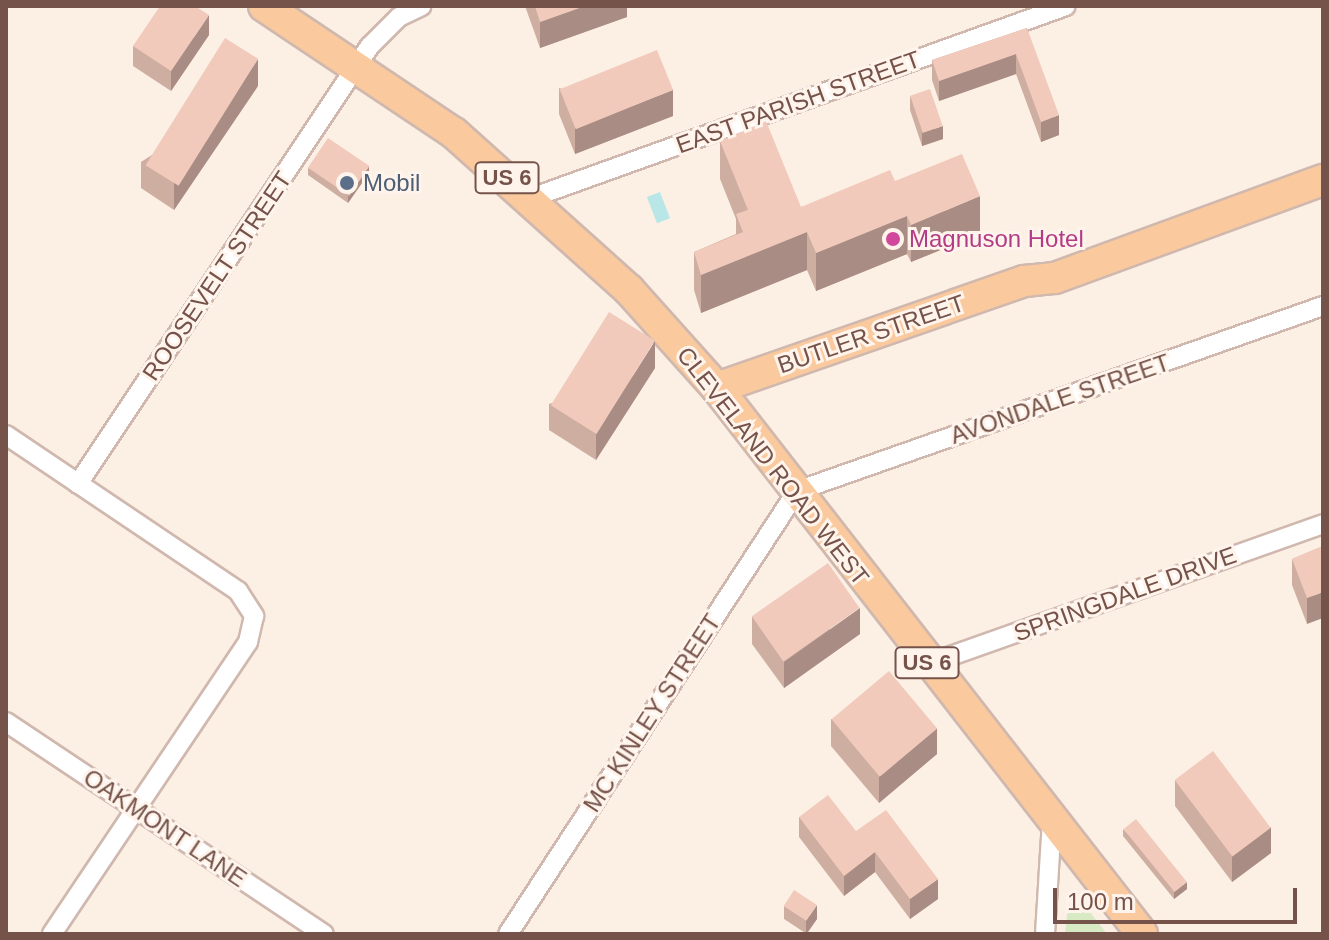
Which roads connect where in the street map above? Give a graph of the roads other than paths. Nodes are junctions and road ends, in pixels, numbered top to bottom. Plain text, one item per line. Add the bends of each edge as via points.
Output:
1 (264, 6) edge
2 (422, 6) edge
3 (1066, 6) edge
4 (355, 68) junction
5 (1323, 161) edge
6 (1323, 180) edge
7 (531, 198) junction
8 (1025, 281) junction
9 (1323, 306) edge
10 (717, 388) junction
11 (6, 435) edge
12 (78, 484) junction
13 (797, 491) junction
14 (1323, 524) edge
15 (928, 664) junction
16 (6, 722) edge
17 (136, 808) junction
18 (1052, 818) junction
19 (52, 934) edge
20 (324, 934) edge
21 (508, 934) edge
22 (1045, 934) edge
23 (1142, 934) edge

1 - 4 main road, CLEVELAND ROAD WEST / US 6
2 - 4 street, ROOSEVELT STREET via 390,24
3 - 7 street, EAST PARISH STREET
4 - 7 main road, CLEVELAND ROAD WEST / US 6 via 454,133
4 - 12 street, ROOSEVELT STREET
5 - 8 main road, BUTLER STREET via 1049,262
6 - 8 main road, BUTLER STREET via 1055,278
7 - 10 main road, CLEVELAND ROAD WEST / US 6 via 629,290
8 - 10 main road, BUTLER STREET
9 - 13 street, AVONDALE STREET
10 - 13 main road, CLEVELAND ROAD WEST / US 6
11 - 12 street
12 - 17 street via 238,591 254,616 248,642
13 - 15 main road, CLEVELAND ROAD WEST / US 6
13 - 21 street, MC KINLEY STREET
14 - 15 street, SPRINGDALE DRIVE
15 - 18 main road, CLEVELAND ROAD WEST / US 6
16 - 17 street, OAKMONT LANE
17 - 19 street
17 - 20 street, OAKMONT LANE
18 - 22 street
18 - 23 main road, CLEVELAND ROAD WEST / US 6

